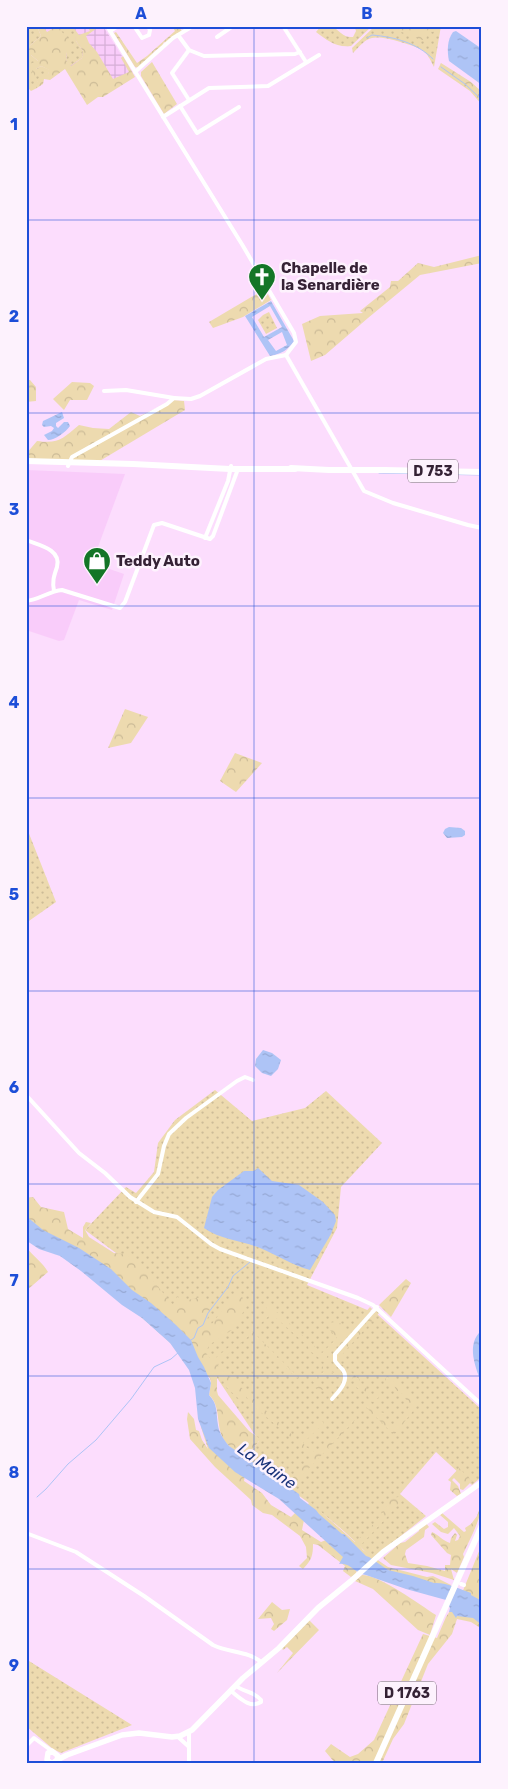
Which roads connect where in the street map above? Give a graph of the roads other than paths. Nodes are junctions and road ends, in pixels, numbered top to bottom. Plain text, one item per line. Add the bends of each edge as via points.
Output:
1 (107, 26) edge
2 (118, 26) edge
3 (134, 26) edge
4 (148, 26) edge
5 (193, 26) edge
6 (233, 26) edge
7 (283, 26) edge
8 (110, 31) junction
9 (178, 35) junction
10 (217, 37) dead end
11 (189, 50) junction
12 (300, 52) junction
13 (319, 55) dead end
14 (306, 62) junction
15 (135, 72) junction
16 (189, 100) junction
17 (180, 106) junction
18 (239, 107) dead end
19 (163, 117) junction
20 (286, 355) junction
21 (104, 391) dead end
22 (174, 398) junction
23 (26, 463) edge
24 (68, 464) junction
25 (230, 468) junction
26 (296, 468) junction
27 (238, 469) junction
28 (353, 469) junction
29 (482, 472) edge
30 (482, 528) edge
31 (205, 538) junction
32 (26, 540) edge
33 (54, 591) junction
34 (26, 601) edge
35 (253, 1080) dead end
36 (26, 1094) edge
37 (136, 1202) junction
38 (377, 1308) junction
39 (332, 1399) dead end
40 (482, 1405) edge
41 (482, 1482) edge
42 (482, 1525) edge
43 (26, 1533) edge
44 (261, 1662) junction
45 (236, 1686) junction
46 (231, 1691) junction
47 (189, 1732) junction
48 (177, 1736) junction
49 (42, 1745) junction
50 (26, 1746) edge
51 (188, 1746) junction
52 (51, 1759) edge
53 (189, 1763) edge
54 (376, 1763) edge

1 - 8 street
2 - 8 street
3 - 4 street via 142,38 149,35
5 - 9 street
6 - 10 street
7 - 12 street
8 - 15 street
9 - 11 street
9 - 15 street
11 - 12 street via 204,56
11 - 16 street via 172,71
12 - 14 street
13 - 14 street
14 - 16 street via 268,86 209,88
15 - 19 street
16 - 17 street
17 - 18 street via 197,133
17 - 19 street
19 - 20 street via 294,333 296,342
20 - 22 street via 266,359 200,396
20 - 28 street
21 - 22 street via 136,391
22 - 24 street via 72,458
23 - 24 main road, D 753
24 - 25 main road, D 753
25 - 26 main road, D 753
25 - 27 main road, D 753
25 - 31 street
26 - 27 main road, D 753
26 - 28 main road, D 753
27 - 31 street via 213,536
28 - 29 main road, D 753
28 - 30 street via 368,493
31 - 33 street via 162,524 154,525 120,608 65,591
32 - 33 street via 50,550 56,557 58,563 52,580
33 - 34 street
35 - 37 street via 245,1077 237,1080 169,1134 158,1174
36 - 37 street via 79,1153
37 - 38 street via 154,1212 178,1217 211,1244 226,1251 358,1298
38 - 39 street via 336,1354 335,1361 345,1379
38 - 40 street
41 - 44 street via 375,1559
42 - 54 main road, D 1763
43 - 44 street via 76,1552 214,1645
44 - 45 street
45 - 46 street
45 - 46 street via 257,1695 261,1702 246,1703
46 - 47 street
47 - 48 street
47 - 51 street
48 - 51 street
48 - 52 street via 129,1733
49 - 50 street via 34,1738
49 - 52 street
49 - 52 street
51 - 53 street

